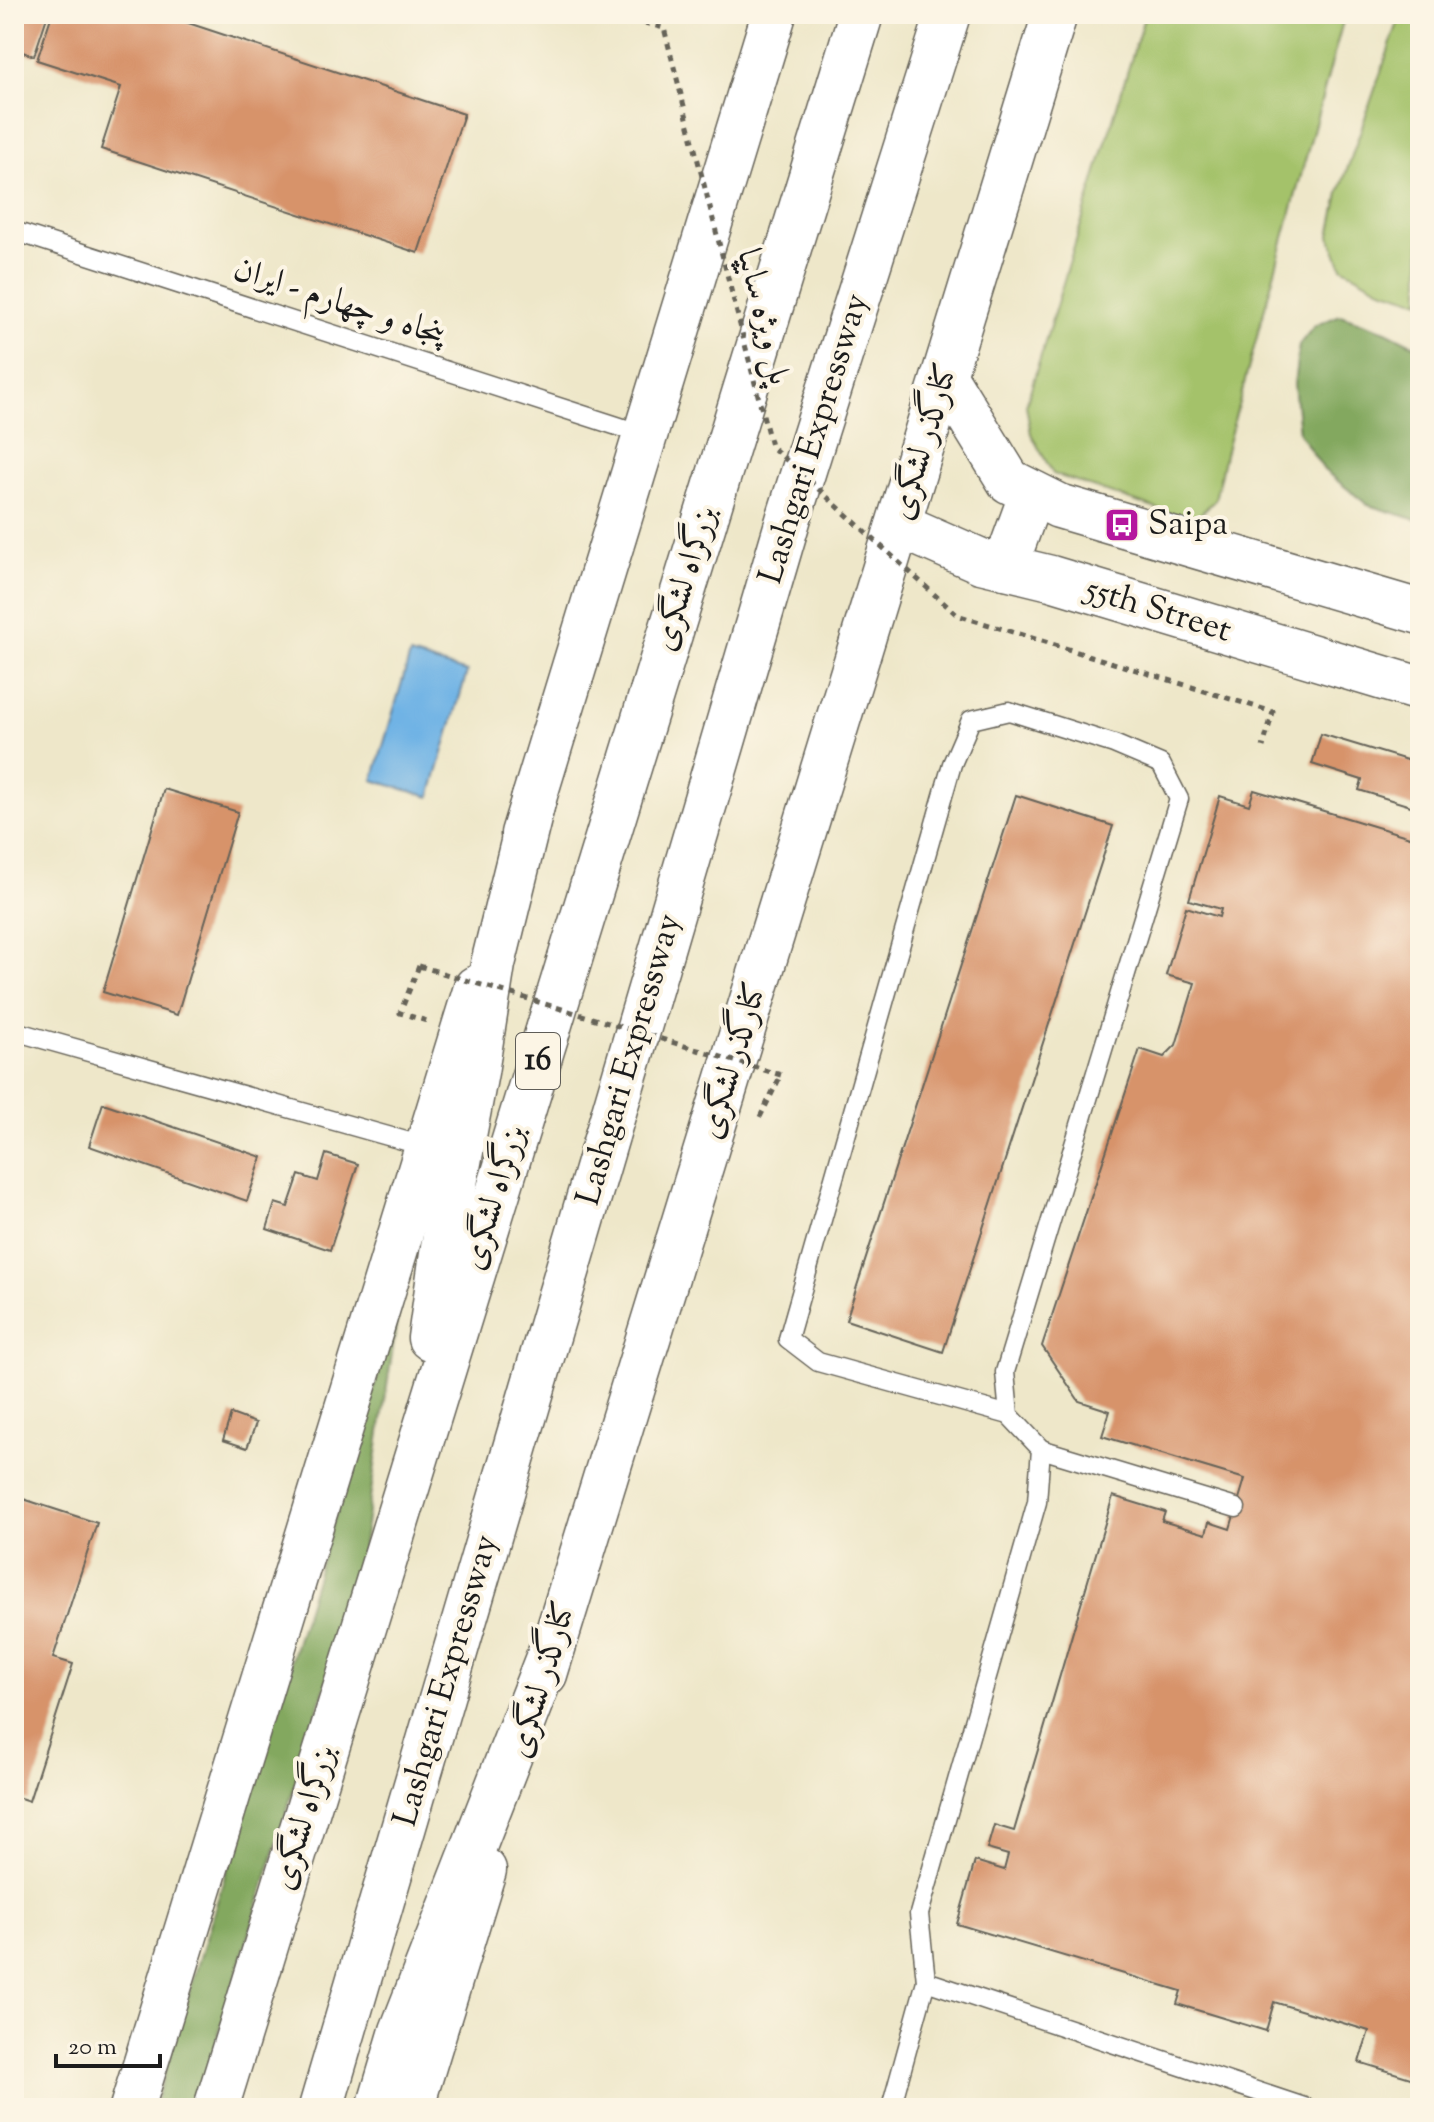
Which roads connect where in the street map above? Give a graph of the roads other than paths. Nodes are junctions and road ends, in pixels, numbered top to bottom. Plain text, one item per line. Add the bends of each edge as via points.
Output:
1 (774, 14) edge
2 (861, 14) edge
3 (948, 14) edge
4 (1055, 14) edge
5 (14, 231) edge
6 (945, 377) junction
7 (645, 435) junction
8 (1032, 493) junction
9 (899, 525) junction
10 (1005, 567) junction
11 (1420, 612) edge
12 (1420, 689) edge
13 (534, 798) junction
14 (14, 1031) edge
15 (427, 1147) junction
16 (1009, 1415) junction
17 (1041, 1449) junction
18 (410, 1476) junction
19 (1236, 1508) dead end
20 (556, 1637) junction
21 (926, 1981) junction
22 (132, 2108) edge
23 (216, 2108) edge
24 (321, 2108) edge
25 (379, 2108) edge
26 (411, 2108) edge
27 (891, 2108) edge
28 (1307, 2108) edge

1 - 7 main road
2 - 18 main road, بزرگراه لشگری / 16
3 - 24 main road, Lashgari Expressway via 789,517
4 - 6 main road, کنارگذر لشگری
5 - 7 lane, پنجاه و چهارم - ایران
6 - 8 main road via 1009,481
6 - 9 main road, کنارگذر لشگری
7 - 13 main road
8 - 10 main road
8 - 11 main road via 1059,506
9 - 10 main road, 55th Street
9 - 20 main road, کنارگذر لشگری
10 - 12 main road, 55th Street
13 - 15 main road
13 - 18 main road via 493,964 443,1247
14 - 15 lane
15 - 22 main road
16 - 16 lane via 1005,1372 1179,799 1161,764 1009,711 971,720 952,764 788,1339 818,1362
16 - 17 lane
17 - 19 lane
17 - 21 lane via 1037,1502 919,1914
18 - 23 main road, بزرگراه لشگری / 16
20 - 25 main road via 402,2031
20 - 26 main road, کنارگذر لشگری
21 - 27 lane
21 - 28 lane

